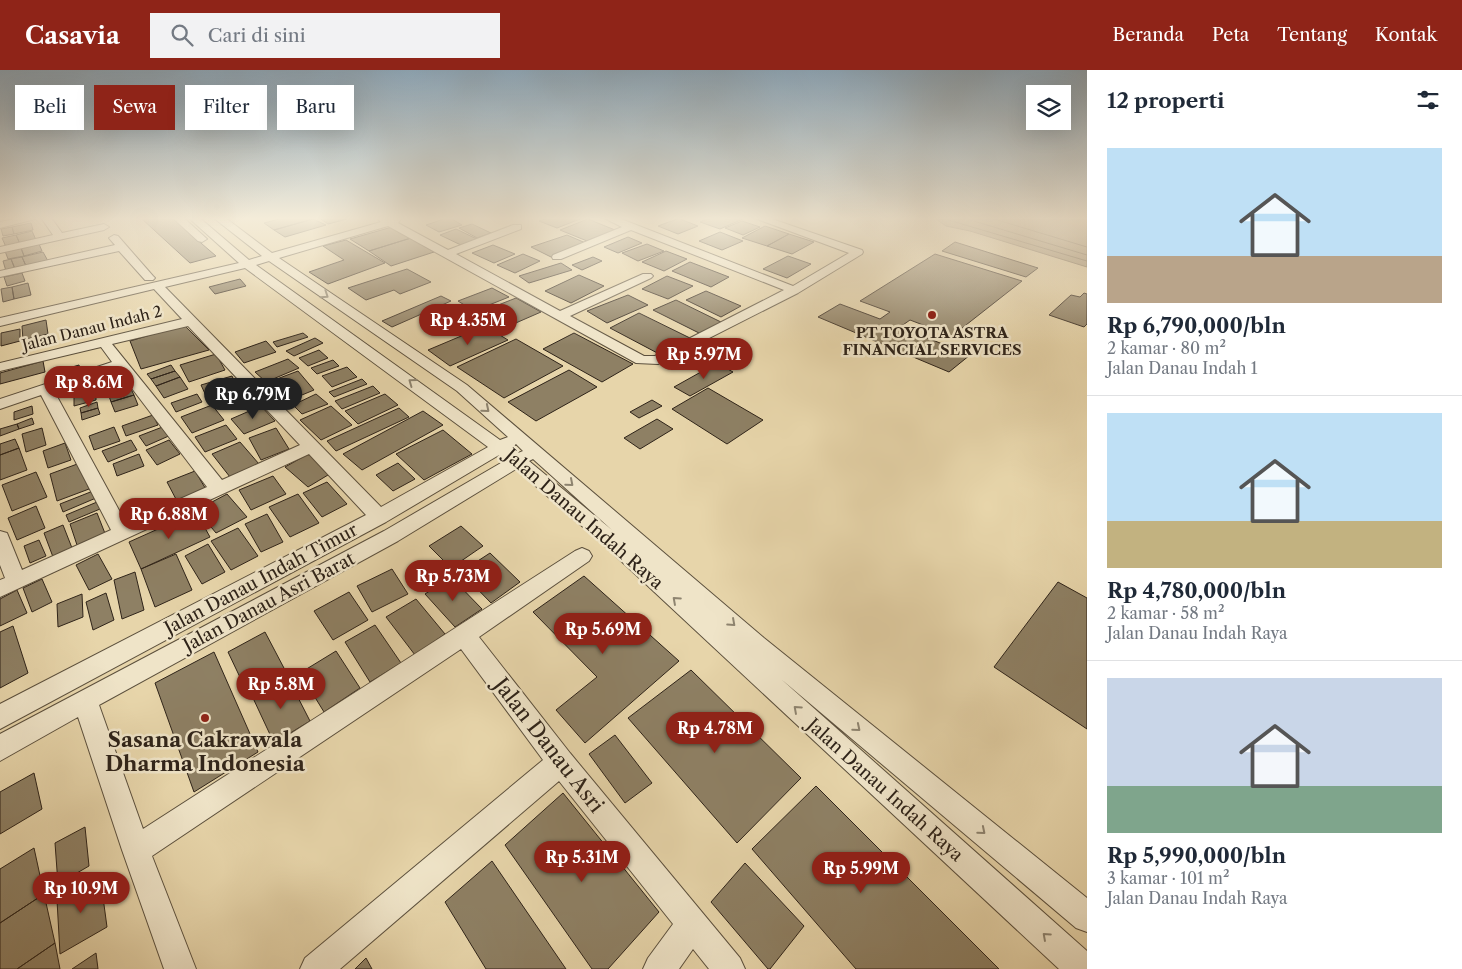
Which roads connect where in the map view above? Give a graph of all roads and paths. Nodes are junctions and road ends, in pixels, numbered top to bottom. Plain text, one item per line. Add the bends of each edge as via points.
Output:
1 (59, 261) edge
2 (134, 261) edge
3 (228, 261) joint
4 (245, 261) junction
5 (282, 261) edge
6 (460, 261) edge
7 (719, 261) edge
8 (843, 261) edge
9 (0, 274) edge
10 (647, 276) dead end
11 (153, 282) junction
12 (794, 290) junction
13 (0, 312) edge
14 (561, 315) junction
15 (191, 321) junction
16 (0, 322) edge
17 (103, 341) junction
18 (641, 360) joint
19 (121, 364) junction
20 (0, 367) edge
21 (462, 388) junction
22 (45, 389) junction
23 (436, 400) junction
24 (0, 404) edge
25 (312, 446) junction
26 (518, 448) junction
27 (219, 489) junction
28 (379, 517) junction
29 (122, 533) junction
30 (0, 538) edge
31 (582, 556) dead end
32 (8, 585) edge
33 (464, 635) junction
34 (85, 700) junction
35 (0, 717) edge
36 (0, 748) edge
37 (560, 762) junction
38 (136, 850) junction
39 (1087, 917) edge
40 (693, 924) junction
41 (180, 969) edge
42 (316, 969) edge
43 (658, 969) edge
44 (730, 969) edge
45 (1082, 969) edge

1 - 9 street
2 - 11 street
3 - 4 street
3 - 11 street
4 - 11 street
23 -> 4 street, Jalan Danau Indah Raya
5 -> 21 street, Jalan Danau Indah Raya
6 - 14 street
7 - 12 street
8 - 12 street
10 - 14 street
11 - 13 street
11 - 15 street
11 - 16 street
12 - 18 street via 658,360
14 - 18 street
15 - 17 street, Jalan Danau Indah 2
15 - 25 street
17 - 19 street
17 - 20 street, Jalan Danau Indah 2
19 - 22 street
19 - 27 street
21 - 23 street
21 -> 26 street, Jalan Danau Indah Raya
22 - 24 street
22 - 29 street
23 - 26 street, Jalan Danau Indah Raya
25 - 27 street
25 - 28 street
26 - 28 street, Jalan Danau Indah Timur
26 - 34 street, Jalan Danau Asri Barat via 391,536
26 -> 39 street, Jalan Danau Indah Raya
45 -> 26 street, Jalan Danau Indah Raya via 612,542
27 - 29 street
28 - 35 street, Jalan Danau Indah Timur
29 - 32 street
30 - 32 street
31 - 33 street
33 - 37 street, Jalan Danau Asri
33 - 38 street
34 - 36 street, Jalan Danau Asri Barat
34 - 38 street
37 - 40 street, Jalan Danau Asri
37 - 42 street
38 - 41 street
40 - 43 street
40 - 44 street, Jalan Danau Asri

